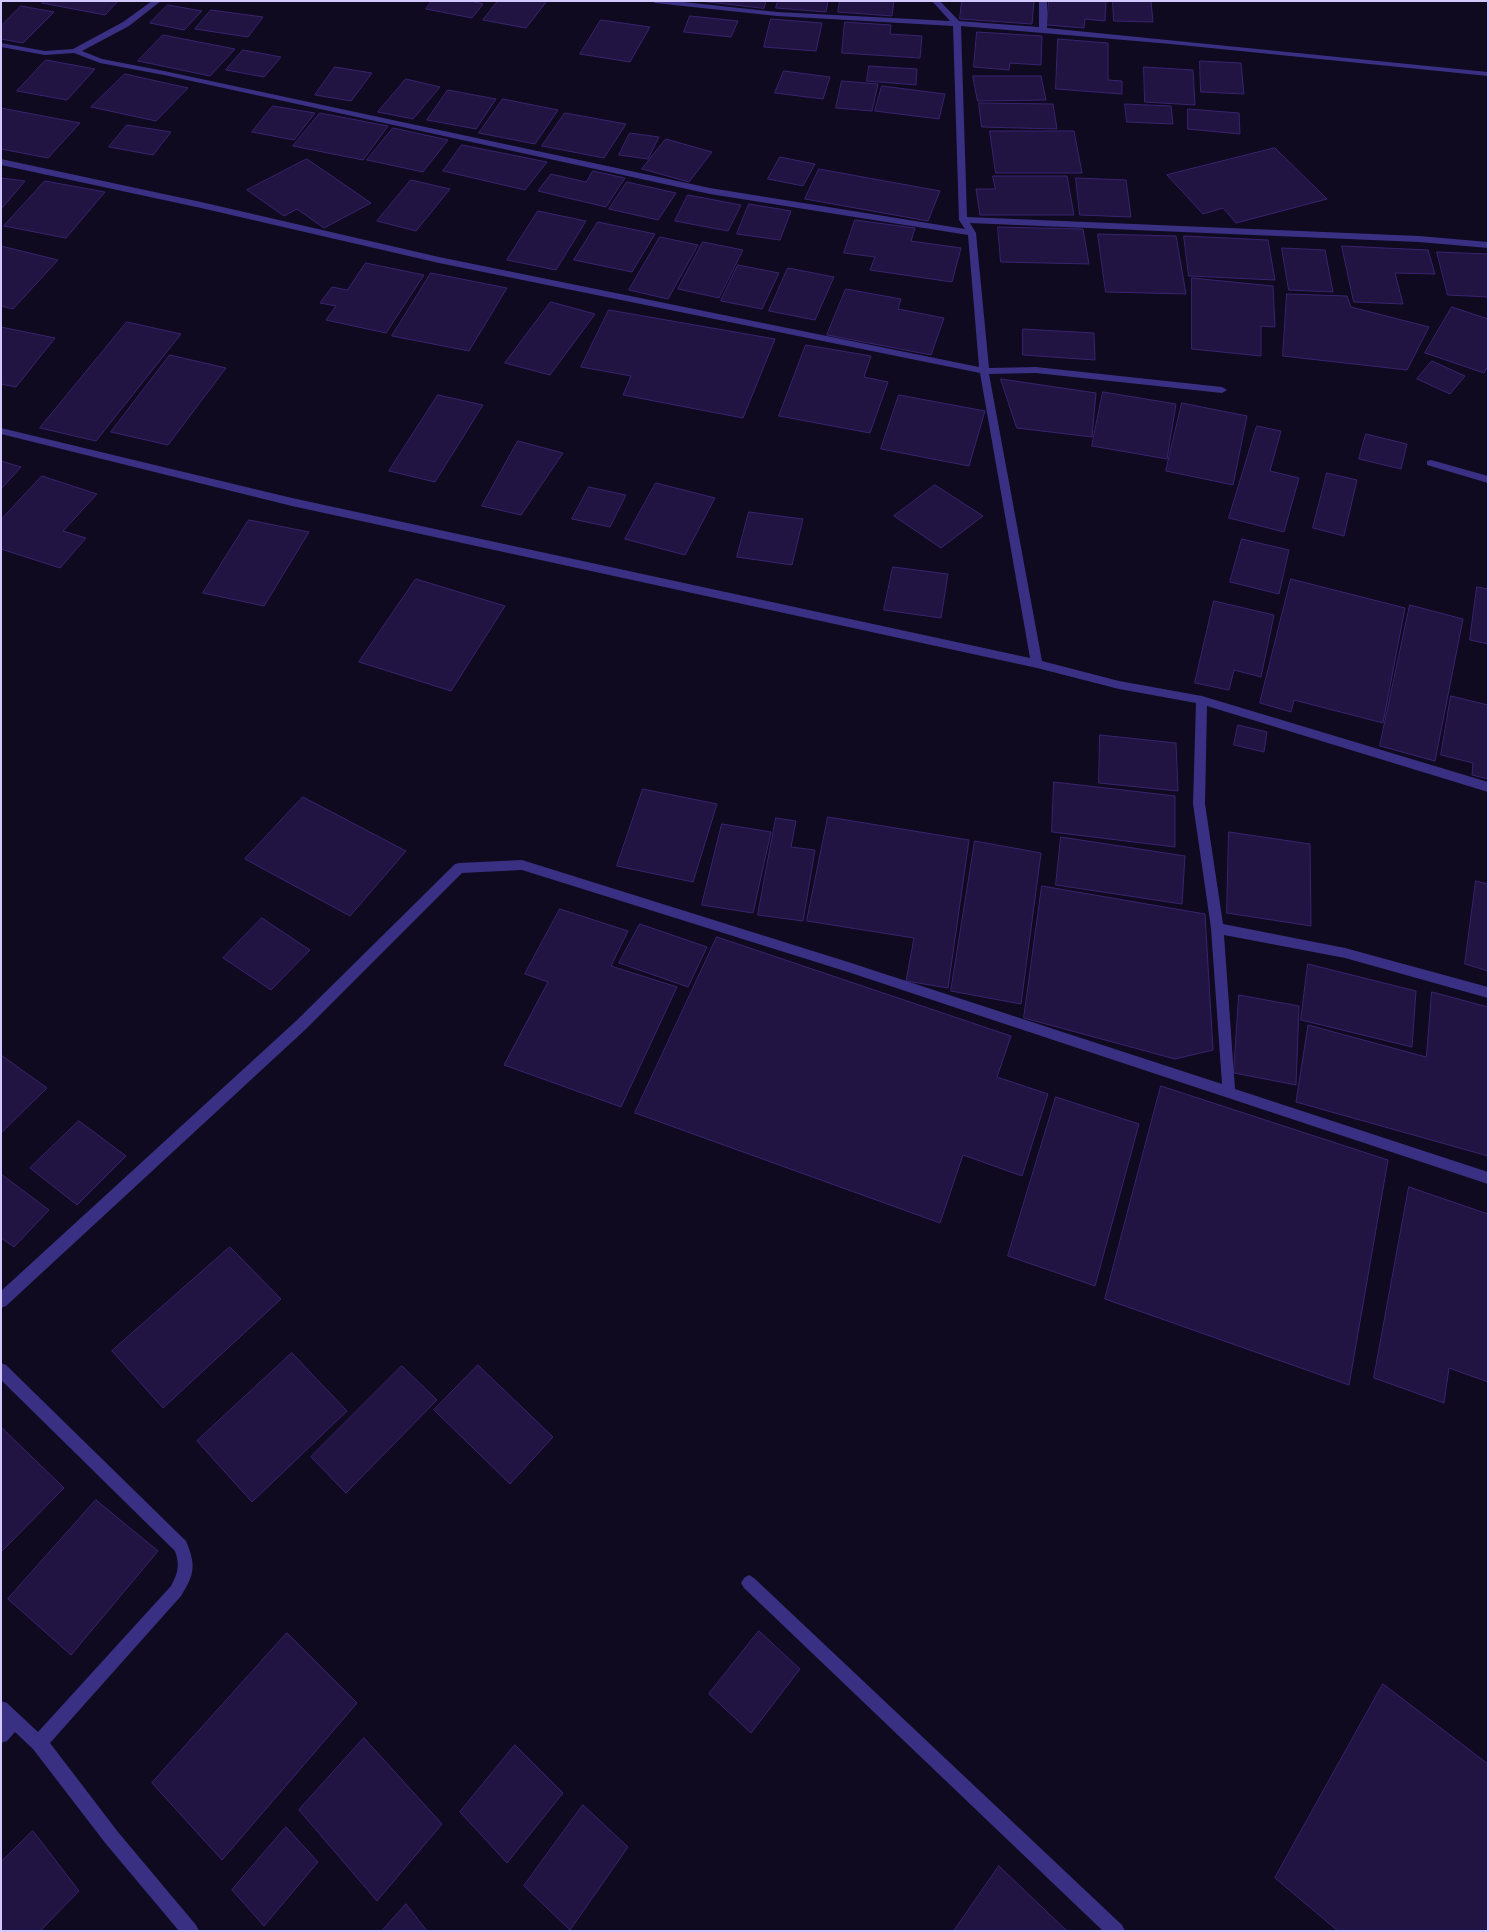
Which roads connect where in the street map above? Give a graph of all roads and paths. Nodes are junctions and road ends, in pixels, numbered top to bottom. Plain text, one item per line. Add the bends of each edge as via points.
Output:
1 (158, 1) edge
2 (654, 1) edge
3 (936, 1) edge
4 (1043, 1) edge
5 (957, 24) junction
6 (1043, 30) junction
7 (1, 45) edge
8 (75, 51) junction
9 (1488, 74) edge
10 (1, 162) edge
11 (963, 220) junction
12 (972, 233) junction
13 (1488, 245) edge
14 (984, 371) junction
15 (1222, 390) dead end
16 (1, 431) edge
17 (1431, 463) dead end
18 (1488, 480) edge
19 (1037, 664) junction
20 (1202, 700) junction
21 (1488, 786) edge
22 (1217, 928) junction
23 (1488, 992) edge
24 (1229, 1093) junction
25 (1488, 1178) edge
26 (1, 1301) edge
27 (1, 1370) edge
28 (749, 1583) dead end
29 (1, 1709) edge
30 (14, 1722) junction
31 (1, 1735) edge
32 (39, 1743) junction
33 (190, 1931) edge
34 (1116, 1931) edge

1 - 8 street via 126,24
2 - 5 street via 794,15
3 - 5 street
4 - 6 street
5 - 6 street
5 - 11 street
6 - 9 street
7 - 8 street via 45,53
8 - 12 street via 100,61 710,191
10 - 14 street via 201,204 439,260
11 - 12 street
11 - 13 street via 1409,238
12 - 14 street
14 - 15 street via 1036,370
14 - 19 street
16 - 19 street via 292,502
17 - 18 street
19 - 20 street via 1120,685
20 - 21 street
20 - 22 street via 1199,804
22 - 23 street via 1345,953
22 - 24 street
24 - 25 street
24 - 26 street via 522,864 459,868 301,1025
27 - 32 street via 181,1546 187,1560 186,1575 176,1591
28 - 34 street
29 - 30 street
30 - 31 street
30 - 32 street
32 - 33 street via 112,1838

